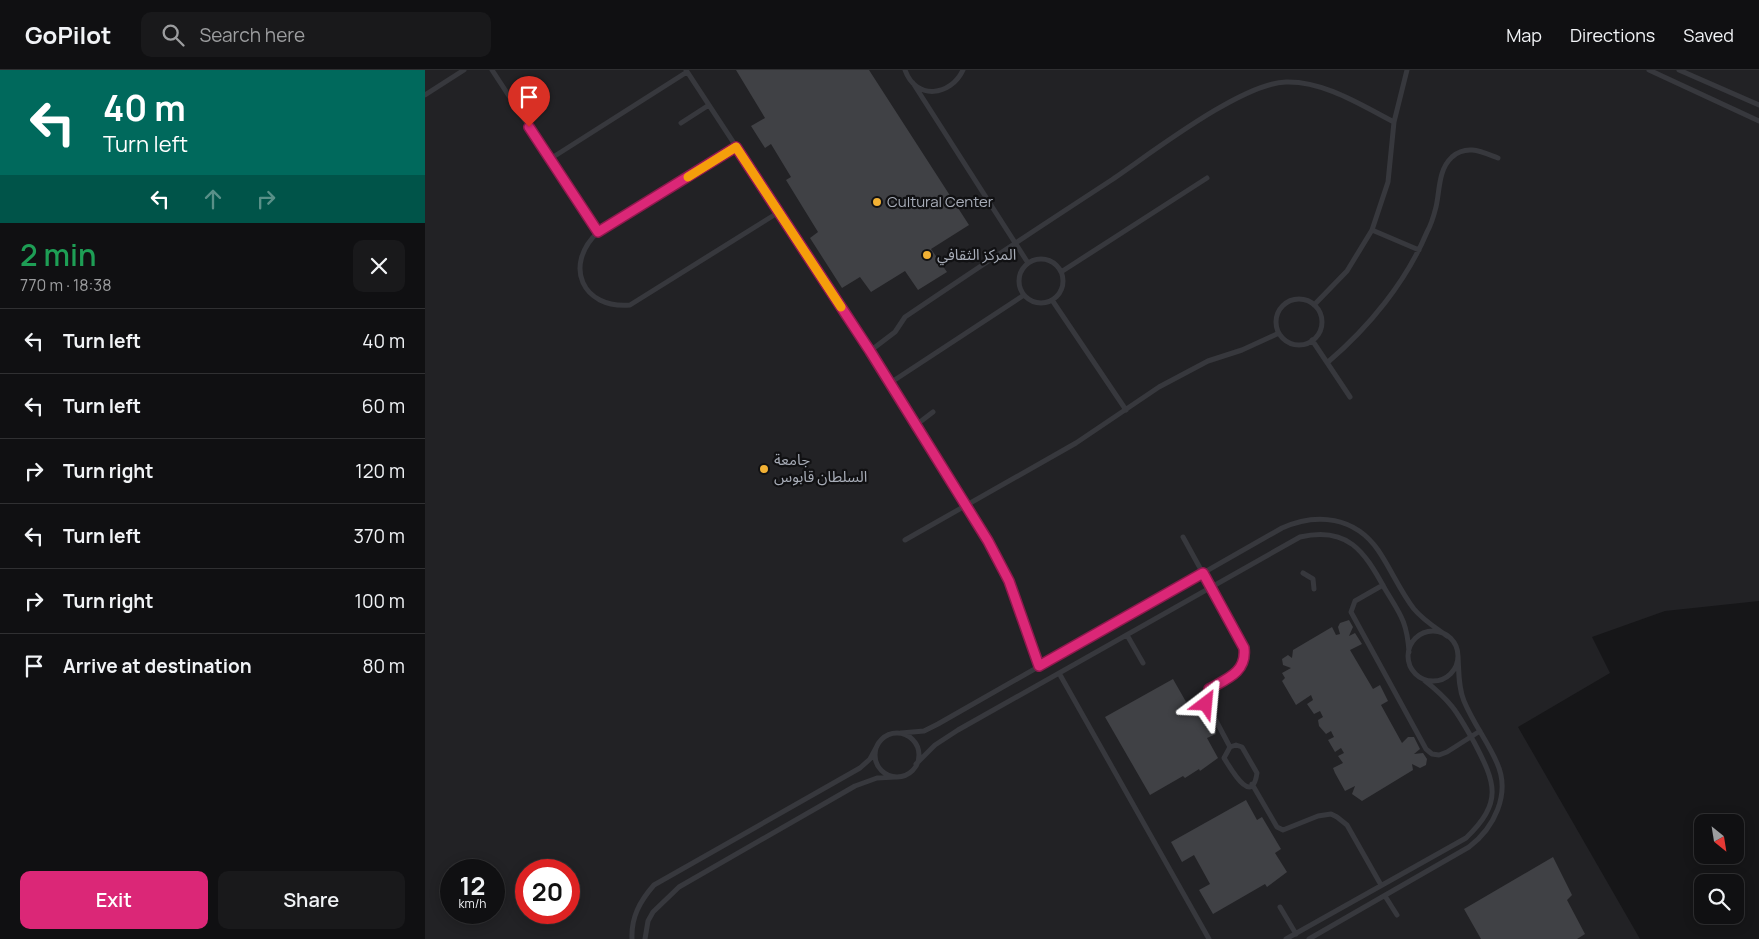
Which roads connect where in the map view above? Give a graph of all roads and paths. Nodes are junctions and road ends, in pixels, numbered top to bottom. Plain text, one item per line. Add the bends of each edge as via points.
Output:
1 (464, 70) edge
2 (491, 70) edge
3 (905, 70) edge
4 (963, 70) edge
5 (1407, 70) edge
6 (1649, 70) edge
7 (1679, 70) edge
8 (686, 71) edge
9 (913, 83) junction
10 (425, 95) edge
11 (709, 105) junction
12 (1759, 105) edge
13 (1759, 121) edge
14 (1394, 122) junction
15 (681, 124) dead end
16 (736, 147) junction
17 (1498, 158) dead end
18 (550, 159) junction
19 (1207, 178) dead end
20 (779, 212) junction
21 (1372, 230) junction
22 (598, 232) junction
23 (1015, 244) junction
24 (1419, 250) junction
25 (1028, 263) junction
26 (1061, 272) junction
27 (1024, 295) junction
28 (1052, 300) junction
29 (1314, 304) junction
30 (1279, 333) junction
31 (1312, 340) junction
32 (870, 351) junction
33 (1327, 362) junction
34 (890, 383) junction
35 (1350, 397) dead end
36 (1125, 410) junction
37 (933, 412) dead end
38 (915, 425) junction
39 (966, 505) junction
40 (1183, 537) dead end
41 (905, 540) dead end
42 (1203, 573) junction
43 (1303, 573) dead end
44 (1383, 585) junction
45 (1211, 588) junction
46 (1314, 589) dead end
47 (1127, 635) junction
48 (1447, 636) junction
49 (1409, 652) junction
50 (1458, 656) junction
51 (1143, 663) dead end
52 (1039, 666) junction
53 (1059, 673) junction
54 (1424, 680) junction
55 (1480, 731) junction
56 (901, 733) junction
57 (1471, 737) junction
58 (877, 746) junction
59 (1230, 747) junction
60 (916, 764) junction
61 (895, 776) junction
62 (1252, 784) junction
63 (1381, 885) junction
64 (1385, 896) junction
65 (1280, 907) dead end
66 (1397, 915) dead end
67 (1296, 934) junction
68 (632, 939) edge
69 (645, 939) edge
70 (1209, 939) edge
71 (1286, 939) edge
72 (1309, 939) edge

1 - 10 lane
2 - 18 lane
3 - 9 lane
4 - 9 lane via 959,79 942,91 931,92
5 - 14 lane
6 - 13 lane
7 - 12 lane
8 - 11 lane
8 - 18 lane
9 - 23 lane
11 - 15 lane
11 - 16 lane
14 - 21 lane via 1388,182
14 - 23 lane via 1333,92 1308,84 1285,82 1259,87 1225,105
16 - 20 lane
16 - 22 lane
17 - 24 lane via 1472,149 1451,158 1442,172 1436,208
18 - 22 lane
19 - 26 lane
20 - 22 lane via 630,305 615,306 602,302 583,282 579,269 581,255
20 - 32 lane
21 - 24 lane
21 - 29 lane via 1347,271
23 - 25 lane
23 - 32 lane via 905,317 895,332
24 - 33 lane via 1386,301 1354,340
25 - 26 lane via 1051,261
25 - 27 lane via 1019,278
26 - 28 lane via 1061,290
27 - 28 lane via 1037,303
27 - 34 lane
28 - 36 lane
29 - 30 lane via 1300,299 1285,304 1276,317
29 - 31 lane via 1322,319 1318,334
30 - 31 lane via 1298,345
30 - 36 lane via 1209,361 1159,387
31 - 33 lane
32 - 34 lane
33 - 35 lane
34 - 38 lane
36 - 39 lane via 1076,443
37 - 38 lane
38 - 39 lane
39 - 41 lane
39 - 52 lane via 1009,581
40 - 42 lane
42 - 45 lane
42 - 48 lane via 1297,521 1311,518 1337,520 1369,539 1413,608
42 - 52 lane
43 - 46 lane via 1313,579
44 - 45 lane via 1371,562 1353,544 1328,535 1314,534 1281,546
44 - 49 lane via 1404,620
44 - 57 lane via 1355,601 1351,612 1426,749 1431,754 1441,754
45 - 47 lane
45 - 59 lane via 1244,648 1245,658 1240,669 1209,689 1205,700
47 - 51 lane
47 - 53 lane
48 - 49 lane via 1425,633 1417,637
48 - 50 lane
49 - 54 lane via 1411,669
50 - 54 lane via 1448,676
50 - 55 lane via 1461,692
52 - 56 lane via 931,728
53 - 60 lane via 935,744
53 - 70 lane
54 - 57 lane via 1449,700
55 - 57 lane
55 - 64 lane via 1500,774 1502,789 1494,820 1469,848
56 - 58 lane via 886,736
56 - 60 lane via 917,747
57 - 63 lane via 1491,776 1492,794 1481,823 1466,838
58 - 61 lane via 875,759 878,766 888,775
58 - 68 lane via 860,768 654,885 633,918
59 - 62 lane via 1225,758 1239,783
59 - 62 lane via 1242,747 1257,772
60 - 61 lane via 908,773
61 - 69 lane via 855,786 679,887 653,912
62 - 63 lane via 1277,827 1283,830 1318,816 1331,814 1337,817 1347,826
63 - 67 lane
64 - 66 lane
64 - 72 lane
65 - 67 lane
67 - 71 lane

